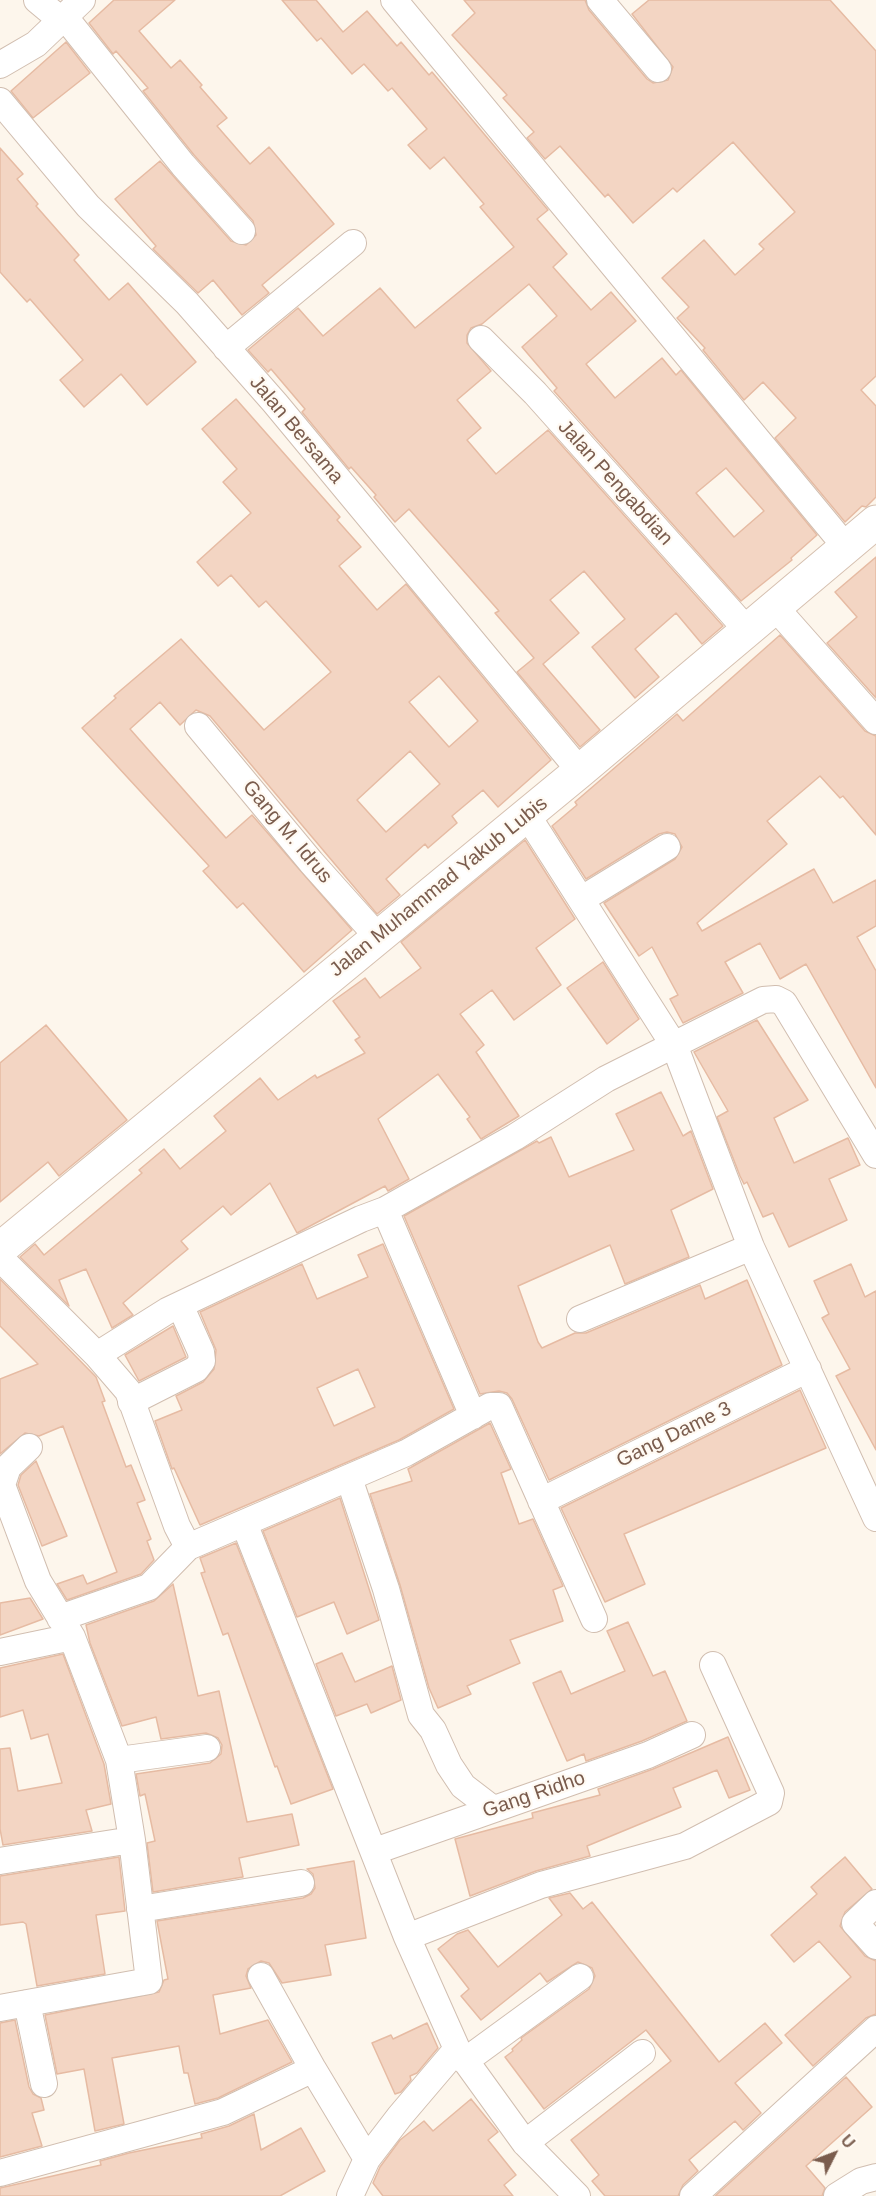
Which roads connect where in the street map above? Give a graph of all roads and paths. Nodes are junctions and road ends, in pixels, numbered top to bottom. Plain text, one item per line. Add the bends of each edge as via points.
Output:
1 (37, 0) edge
2 (394, 0) edge
3 (600, 0) edge
4 (69, 12) edge
5 (0, 65) edge
6 (658, 69) dead end
7 (0, 101) edge
8 (242, 231) dead end
9 (353, 243) dead end
10 (481, 339) dead end
11 (226, 348) junction
12 (876, 522) edge
13 (846, 547) junction
14 (774, 606) junction
15 (747, 630) junction
16 (876, 721) edge
17 (198, 726) dead end
18 (580, 771) junction
19 (527, 815) junction
20 (667, 847) dead end
21 (582, 899) junction
22 (378, 937) junction
23 (674, 1044) junction
24 (876, 1155) edge
25 (385, 1210) junction
26 (751, 1247) junction
27 (0, 1249) edge
28 (0, 1258) edge
29 (180, 1305) junction
30 (580, 1319) dead end
31 (97, 1355) junction
32 (808, 1369) junction
33 (131, 1402) junction
34 (473, 1416) junction
35 (29, 1447) dead end
36 (349, 1478) junction
37 (541, 1501) junction
38 (873, 1502) edge
39 (244, 1522) junction
40 (188, 1547) junction
41 (594, 1619) dead end
42 (66, 1628) junction
43 (0, 1652) edge
44 (713, 1665) dead end
45 (692, 1735) dead end
46 (207, 1748) dead end
47 (119, 1760) junction
48 (493, 1809) junction
49 (132, 1840) junction
50 (375, 1851) junction
51 (0, 1861) edge
52 (301, 1883) dead end
53 (876, 1903) edge
54 (140, 1909) junction
55 (407, 1937) junction
56 (876, 1946) edge
57 (261, 1976) dead end
58 (580, 1977) dead end
59 (27, 2003) junction
60 (0, 2008) edge
61 (876, 2030) edge
62 (642, 2053) dead end
63 (461, 2055) junction
64 (313, 2069) junction
65 (44, 2084) dead end
66 (525, 2143) junction
67 (367, 2159) junction
68 (0, 2173) edge
69 (876, 2177) edge
70 (350, 2196) edge
71 (577, 2196) edge
72 (693, 2196) edge
73 (837, 2196) edge

1 - 4 street
2 - 13 street
3 - 6 street
4 - 5 street via 36,44
4 - 8 street via 183,165
7 - 11 street, Jalan Bersama via 88,206
9 - 11 street
10 - 15 street, Jalan Pengabdian via 535,393
11 - 18 street, Jalan Bersama
12 - 13 main road, Jalan Muhammad Yakub Lubis
13 - 14 main road, Jalan Muhammad Yakub Lubis
14 - 15 main road, Jalan Muhammad Yakub Lubis
14 - 16 street
15 - 18 main road, Jalan Muhammad Yakub Lubis
17 - 22 street, Gang M. Idrus
18 - 19 main road, Jalan Muhammad Yakub Lubis
19 - 21 street
19 - 22 main road, Jalan Muhammad Yakub Lubis
20 - 21 street
21 - 23 street
22 - 27 main road, Jalan Muhammad Yakub Lubis
23 - 24 street via 763,1000 784,1003
23 - 25 street via 606,1079 515,1137
23 - 26 street
25 - 29 street
25 - 34 street
26 - 30 street
26 - 32 street
28 - 31 street
29 - 31 street
29 - 33 street via 202,1361 196,1369
31 - 33 street via 128,1391
32 - 37 street, Gang Dame 3
32 - 38 street
33 - 40 street
34 - 36 street via 406,1453
34 - 37 street via 490,1406 499,1406
35 - 42 street via 8,1467 2,1485 38,1581
36 - 39 street
36 - 48 street via 422,1715 463,1786
37 - 41 street
39 - 40 street
39 - 50 street
40 - 42 street via 149,1587
42 - 43 street
42 - 47 street
44 - 55 street via 771,1793 769,1802 685,1846 541,1885
45 - 48 street, Gang Ridho via 648,1755
46 - 47 street
47 - 49 street
48 - 50 street, Gang Ridho
49 - 51 street
49 - 54 street
50 - 55 street
52 - 54 street
53 - 56 street via 855,1923
54 - 59 street via 148,1981
55 - 63 street
57 - 64 street
58 - 63 street
59 - 60 street
59 - 65 street
61 - 72 street
62 - 66 street
63 - 66 street
63 - 67 street via 400,2115
64 - 67 street
64 - 68 street via 223,2112
66 - 71 street
67 - 70 street
69 - 73 street

